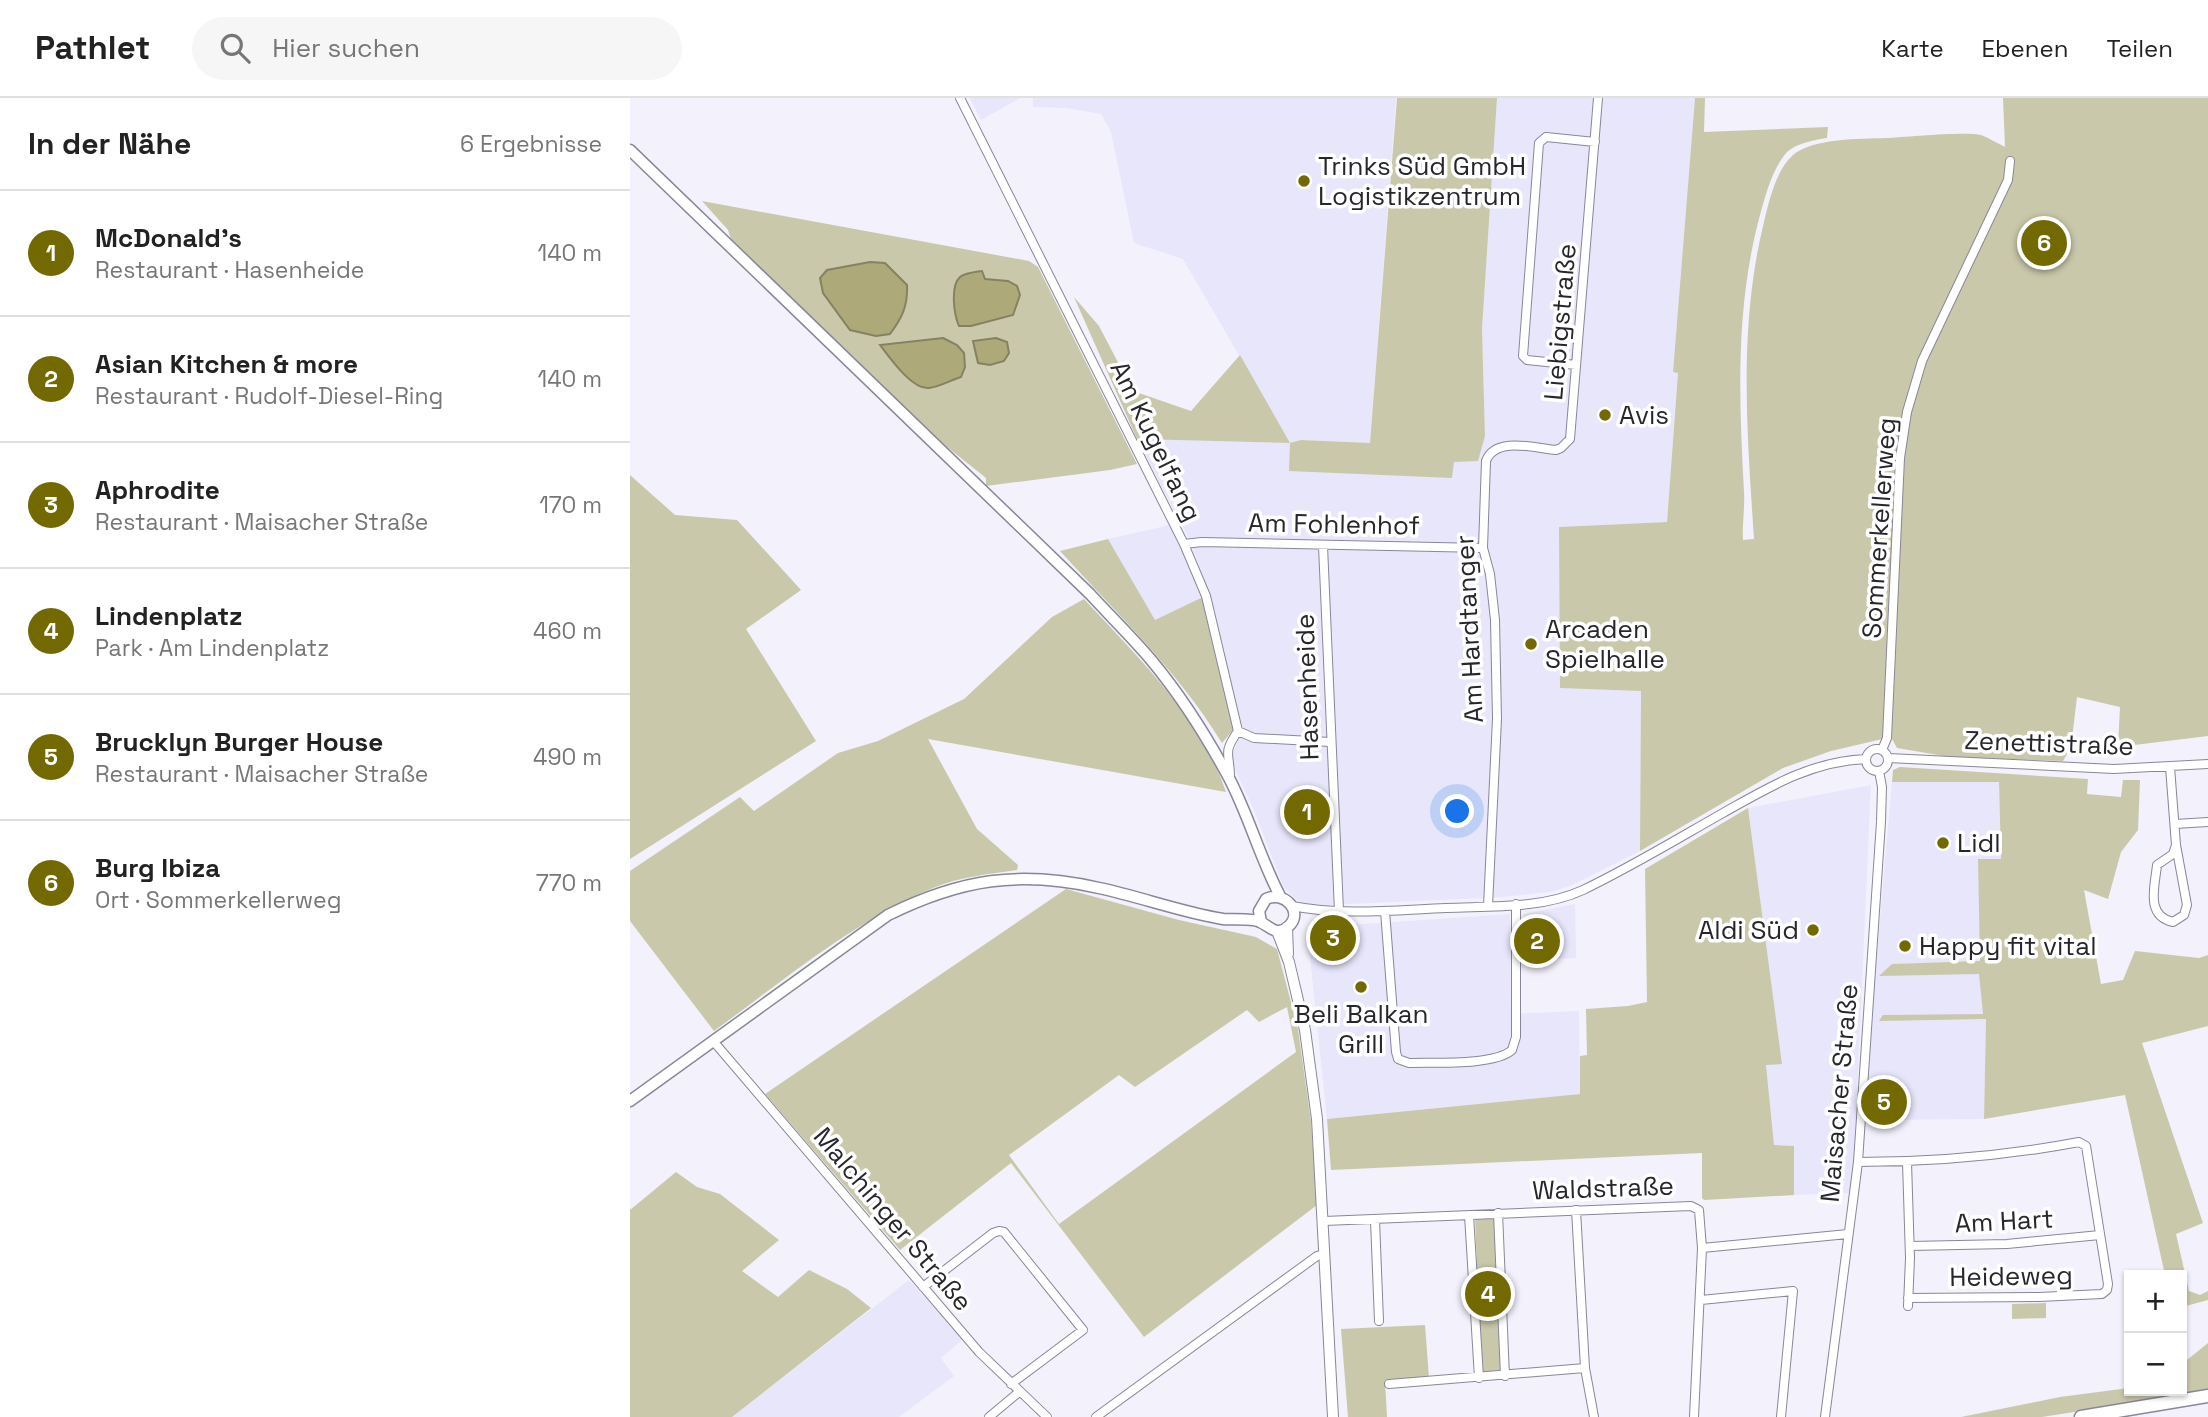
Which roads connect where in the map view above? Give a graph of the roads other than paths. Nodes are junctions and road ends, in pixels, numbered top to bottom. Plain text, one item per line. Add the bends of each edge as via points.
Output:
1 (960, 98) edge
2 (1598, 98) edge
3 (1595, 142) junction
4 (630, 149) edge
5 (2010, 161) dead end
6 (1576, 365) junction
7 (1485, 476) joint
8 (1184, 544) junction
9 (1323, 546) junction
10 (1483, 548) junction
11 (1238, 731) junction
12 (1330, 742) junction
13 (1885, 754) junction
14 (1866, 759) junction
15 (2208, 764) edge
16 (2170, 767) junction
17 (1879, 771) junction
18 (1230, 780) junction
19 (2208, 822) edge
20 (2175, 824) junction
21 (2176, 845) junction
22 (1264, 864) junction
23 (1280, 896) junction
24 (1263, 904) junction
25 (1516, 904) junction
26 (1292, 906) junction
27 (1488, 906) junction
28 (1323, 911) junction
29 (1339, 911) junction
30 (1385, 911) junction
31 (1230, 920) junction
32 (1261, 922) junction
33 (1286, 925) junction
34 (714, 1042) junction
35 (630, 1101) edge
36 (1858, 1162) junction
37 (1907, 1162) junction
38 (1576, 1210) junction
39 (1498, 1213) junction
40 (1469, 1215) junction
41 (1375, 1220) junction
42 (1324, 1221) junction
43 (1848, 1234) junction
44 (2100, 1235) junction
45 (1910, 1246) junction
46 (1702, 1248) junction
47 (1324, 1254) junction
48 (923, 1287) junction
49 (1701, 1300) junction
50 (1379, 1321) dead end
51 (1585, 1367) junction
52 (1505, 1376) junction
53 (1479, 1378) junction
54 (1011, 1384) junction
55 (1389, 1384) dead end
56 (1019, 1392) junction
57 (2208, 1396) edge
58 (989, 1417) edge
59 (1047, 1417) edge
60 (1097, 1417) edge
61 (1334, 1417) edge
62 (1594, 1417) edge
63 (1694, 1417) edge
64 (1781, 1417) edge
65 (1825, 1417) edge
66 (2081, 1417) edge

1 - 8 street, Am Kugelfang
2 - 3 street, Liebigstraße
3 - 6 street, Liebigstraße
3 - 6 street via 1546,137 1539,143 1530,244 1523,356
4 - 18 main road via 1090,594 1152,661
5 - 13 street, Sommerkellerweg via 2008,180 1922,361 1907,412 1900,458
6 - 7 street, Liebigstraße via 1568,443 1556,450 1496,447 1488,454
7 - 10 street, Am Hardtanger
8 - 9 street, Am Fohlenhof
8 - 11 street, Am Kugelfang via 1206,596
9 - 10 street, Am Fohlenhof
9 - 12 street, Hasenheide
10 - 27 street, Am Hardtanger via 1495,620 1497,681
11 - 12 street via 1254,738
11 - 18 street via 1226,758
12 - 29 street, Hasenheide
13 - 14 street via 1872,750
13 - 16 street, Zenettistraße via 2114,769
13 - 17 street via 1886,766
14 - 17 street via 1869,767
14 - 25 street via 1834,761 1805,770 1584,889 1561,898
15 - 16 street, Zenettistraße
16 - 20 street
17 - 36 street, Maisacher Straße via 1881,822
18 - 22 main road
19 - 20 street
20 - 21 street
21 - 21 street via 2187,905 2184,915 2173,922 2163,920 2154,901 2157,865 2173,854
22 - 23 main road
22 - 24 main road
23 - 24 main road
23 - 26 main road
24 - 31 main road
24 - 32 main road
25 - 27 street
25 - 30 street via 1516,1037 1512,1050 1485,1059 1409,1063 1398,1059
26 - 28 street
26 - 33 main road
27 - 30 street
28 - 29 street
28 - 33 street
29 - 30 street
31 - 32 main road
31 - 34 main road via 1062,881 1020,878 958,886 888,915
32 - 33 main road via 1268,929
33 - 42 street via 1317,1119
34 - 35 main road
34 - 48 street, Malchinger Straße
36 - 37 street
36 - 43 street, Maisacher Straße
37 - 44 street via 1991,1157 2084,1143
37 - 45 street, Heideweg
38 - 39 street, Waldstraße
38 - 46 street, Waldstraße via 1691,1206 1699,1210
38 - 51 street
39 - 40 street, Waldstraße
39 - 52 street
40 - 41 street, Waldstraße
40 - 53 street
41 - 42 street, Waldstraße
41 - 50 street
42 - 47 street
43 - 46 street
43 - 65 street, Maisacher Straße
44 - 45 street, Am Hart via 2007,1244
44 - 45 street, Heideweg via 2108,1284 2097,1296 1908,1302
46 - 49 street
47 - 60 street
47 - 61 street
48 - 54 street, Malchinger Straße
48 - 54 street via 993,1233 1003,1232 1083,1330
49 - 63 street
49 - 64 street via 1793,1291
51 - 52 street
51 - 62 street
52 - 53 street
53 - 55 street
54 - 56 street, Malchinger Straße
56 - 58 street
56 - 59 street, Malchinger Straße
57 - 66 highway

